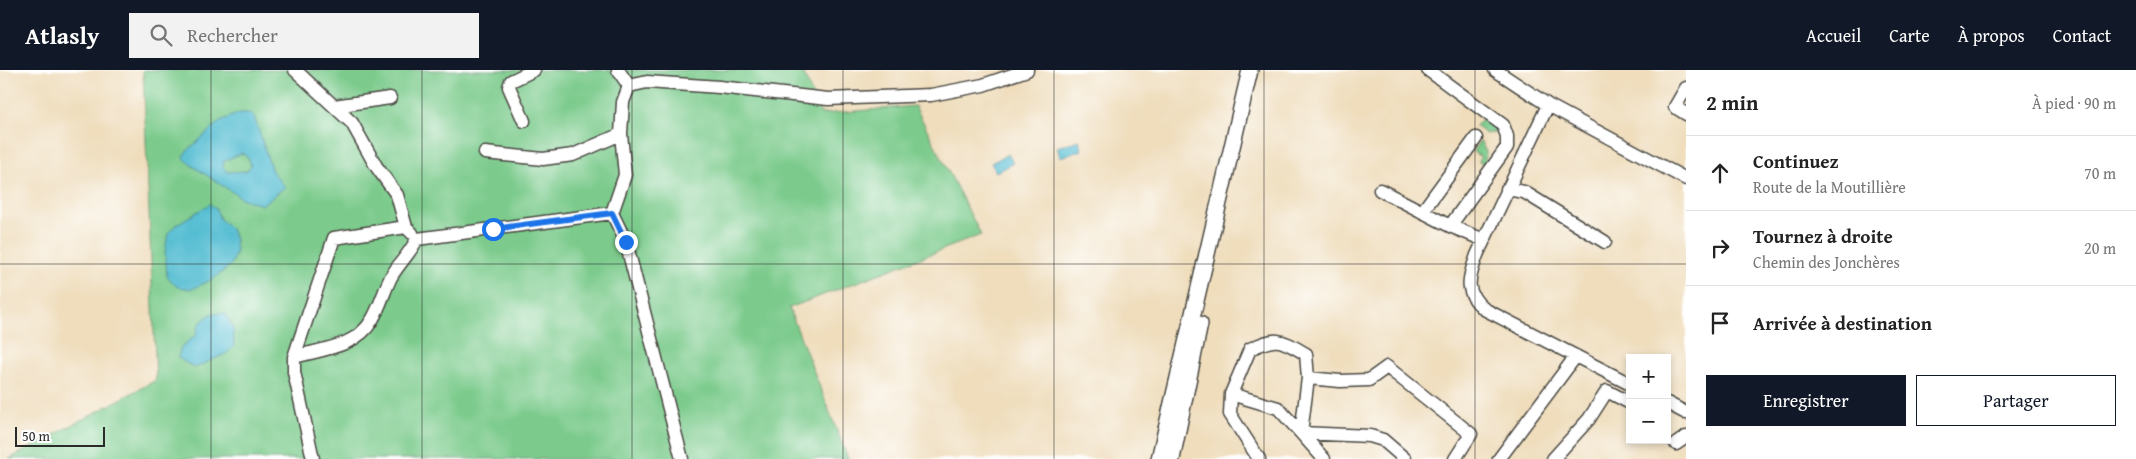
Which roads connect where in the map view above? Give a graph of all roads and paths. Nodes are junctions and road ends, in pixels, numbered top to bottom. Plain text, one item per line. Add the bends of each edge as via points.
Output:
1 (295, 70) edge
2 (534, 70) edge
3 (618, 70) edge
4 (1027, 70) edge
5 (1250, 70) edge
6 (1428, 70) edge
7 (1495, 70) edge
8 (629, 86) junction
9 (1686, 88) edge
10 (390, 98) dead end
11 (334, 106) junction
12 (1548, 106) junction
13 (1686, 114) edge
14 (524, 121) dead end
15 (622, 134) junction
16 (1476, 138) dead end
17 (1507, 147) junction
18 (486, 153) dead end
19 (1524, 154) junction
20 (1686, 179) edge
21 (1507, 189) junction
22 (1380, 190) dead end
23 (1218, 211) junction
24 (1422, 212) junction
25 (612, 213) junction
26 (1450, 226) junction
27 (406, 228) junction
28 (417, 239) junction
29 (1484, 240) junction
30 (1606, 242) dead end
31 (1576, 356) junction
32 (294, 357) junction
33 (1308, 378) junction
34 (1626, 382) edge
35 (1231, 394) junction
36 (1626, 401) edge
37 (1172, 403) junction
38 (1671, 405) edge
39 (1686, 413) edge
40 (1302, 433) junction
41 (313, 459) edge
42 (682, 459) edge
43 (1159, 459) edge
44 (1166, 459) edge
45 (1172, 459) edge
46 (1259, 459) edge
47 (1324, 459) edge
48 (1405, 459) edge
49 (1455, 459) edge
50 (1499, 459) edge
51 (1553, 459) edge

1 - 11 street
2 - 14 street via 511,81 510,87
3 - 8 street
4 - 8 street via 983,85 930,95 828,99 647,82
5 - 23 main road
6 - 17 street via 1503,125
7 - 12 street
8 - 15 street via 623,102
9 - 13 street via 1675,107
10 - 11 street
11 - 27 street via 352,123 396,195
12 - 19 street
12 - 20 street
15 - 18 street via 573,156 544,159
15 - 25 street via 625,175
16 - 24 street
17 - 19 street
17 - 26 street
19 - 21 street
21 - 29 street
21 - 30 street via 1524,192
22 - 24 street
23 - 37 main road
23 - 45 main road via 1204,305
24 - 26 street
25 - 28 street
25 - 42 street via 626,242
26 - 29 street
27 - 28 street
27 - 32 street via 334,238
28 - 32 street via 410,254 392,276 373,320 362,334 350,342
29 - 31 street via 1469,279 1470,291 1476,302
31 - 34 street
31 - 50 street
32 - 41 street via 294,372
33 - 35 street via 1306,354 1285,342 1270,340 1250,349
33 - 40 street
33 - 49 street via 1369,380 1387,367 1471,434
35 - 40 street via 1278,408
35 - 46 street via 1230,414
36 - 51 street via 1607,391 1589,419
37 - 43 main road
37 - 44 street
38 - 39 street
40 - 47 street
40 - 48 street via 1370,436 1384,440

